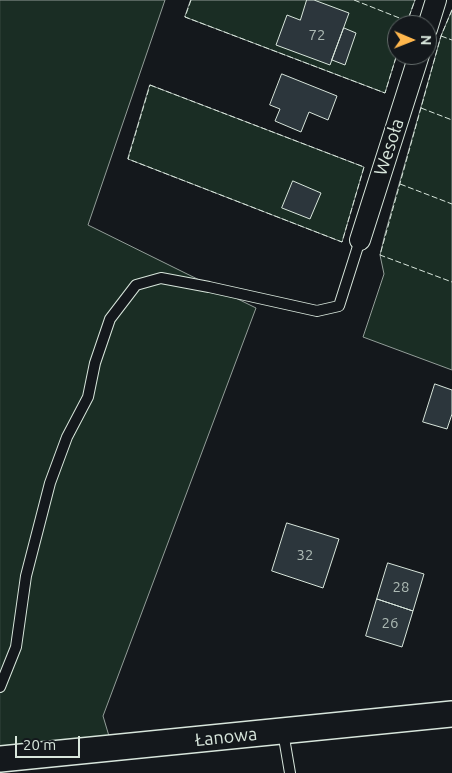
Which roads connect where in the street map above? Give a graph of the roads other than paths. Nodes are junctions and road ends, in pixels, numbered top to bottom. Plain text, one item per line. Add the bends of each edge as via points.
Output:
1 (436, 0) edge
2 (431, 15) edge
3 (416, 65) edge
4 (360, 240) joint
5 (0, 687) edge
6 (452, 714) edge
7 (283, 731) junction
8 (0, 759) edge
9 (290, 773) edge

1 - 2 street
3 - 4 street, Wesoła
4 - 5 lane via 339,306 316,311 161,278 136,285 110,319 88,397 67,437 50,483 26,576 16,647
6 - 7 street, Łanowa
7 - 8 street, Łanowa
7 - 9 lane

